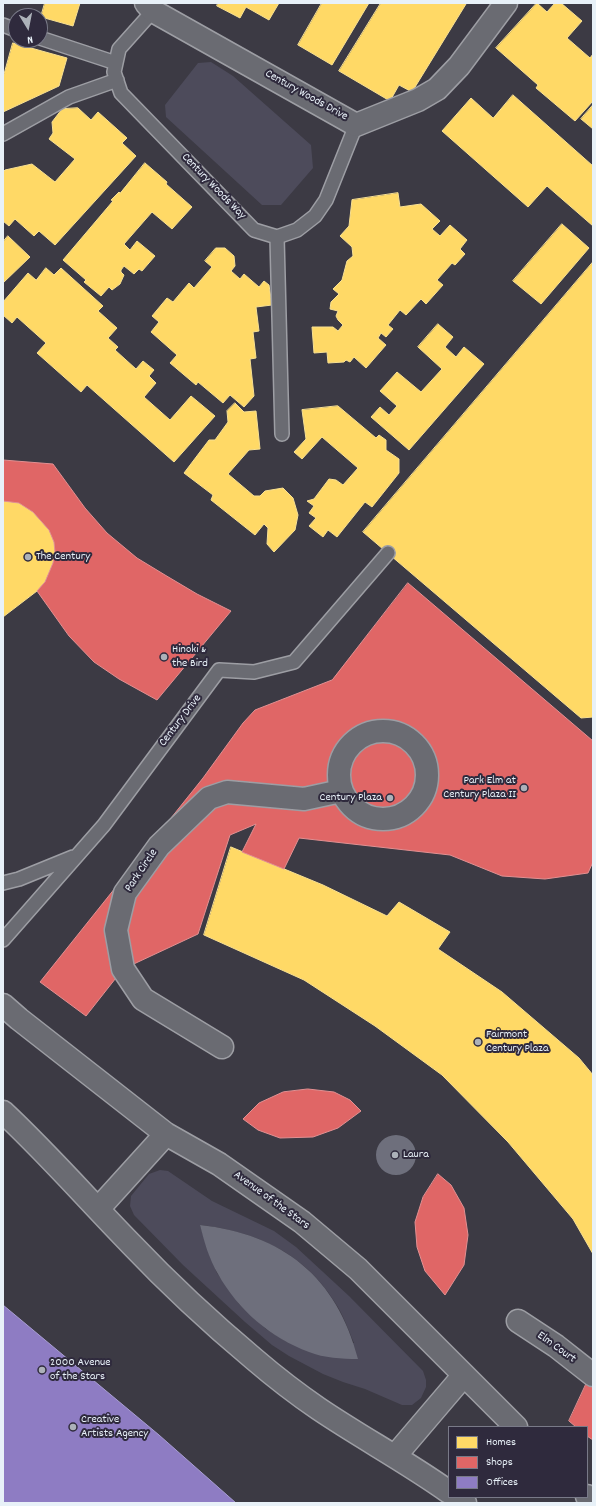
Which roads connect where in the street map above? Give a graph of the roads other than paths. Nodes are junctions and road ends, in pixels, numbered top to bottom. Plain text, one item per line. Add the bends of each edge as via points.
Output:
1 (506, 3) edge
2 (150, 7) edge
3 (48, 41) edge
4 (116, 63) junction
5 (117, 80) junction
6 (356, 125) junction
7 (3, 134) edge
8 (276, 237) junction
9 (282, 434) dead end
10 (388, 553) dead end
11 (341, 791) junction
12 (76, 856) junction
13 (3, 883) edge
14 (3, 940) edge
15 (3, 1005) edge
16 (222, 1047) dead end
17 (3, 1112) edge
18 (166, 1134) junction
19 (98, 1209) junction
20 (518, 1321) dead end
21 (464, 1375) junction
22 (593, 1375) edge
23 (515, 1426) edge
24 (395, 1456) junction
25 (448, 1491) edge

1 - 6 main road, Century Woods Drive via 459,66 437,89 418,100
2 - 4 lane, Century Woods Way via 119,49
2 - 6 main road, Century Woods Drive
3 - 4 lane
4 - 5 lane, Century Woods Way via 114,72
5 - 7 lane via 69,97
5 - 8 lane, Century Woods Way via 121,93 254,230
6 - 8 lane via 326,200 315,216 297,230
8 - 9 lane
10 - 12 lane, Century Drive via 294,662 254,672 219,670 104,825
11 - 11 main road via 348,804 359,814 373,819 388,820 402,816 414,807 423,795 427,781 427,766 422,752 412,741 399,733 385,730 370,732 357,738 346,749 340,762 338,777
11 - 16 main road, Park Circle via 304,799 227,792 210,798 159,846 125,893 116,930 123,969 143,999
12 - 13 lane
12 - 14 lane, Century Drive
15 - 18 main road, Avenue of the Stars
17 - 19 main road
18 - 19 main road
18 - 21 main road, Avenue of the Stars via 219,1164 302,1222 358,1269
19 - 24 main road via 175,1288 256,1361 318,1408
20 - 22 main road, Elm Court
21 - 23 main road, Avenue of the Stars
21 - 24 main road
24 - 25 main road

